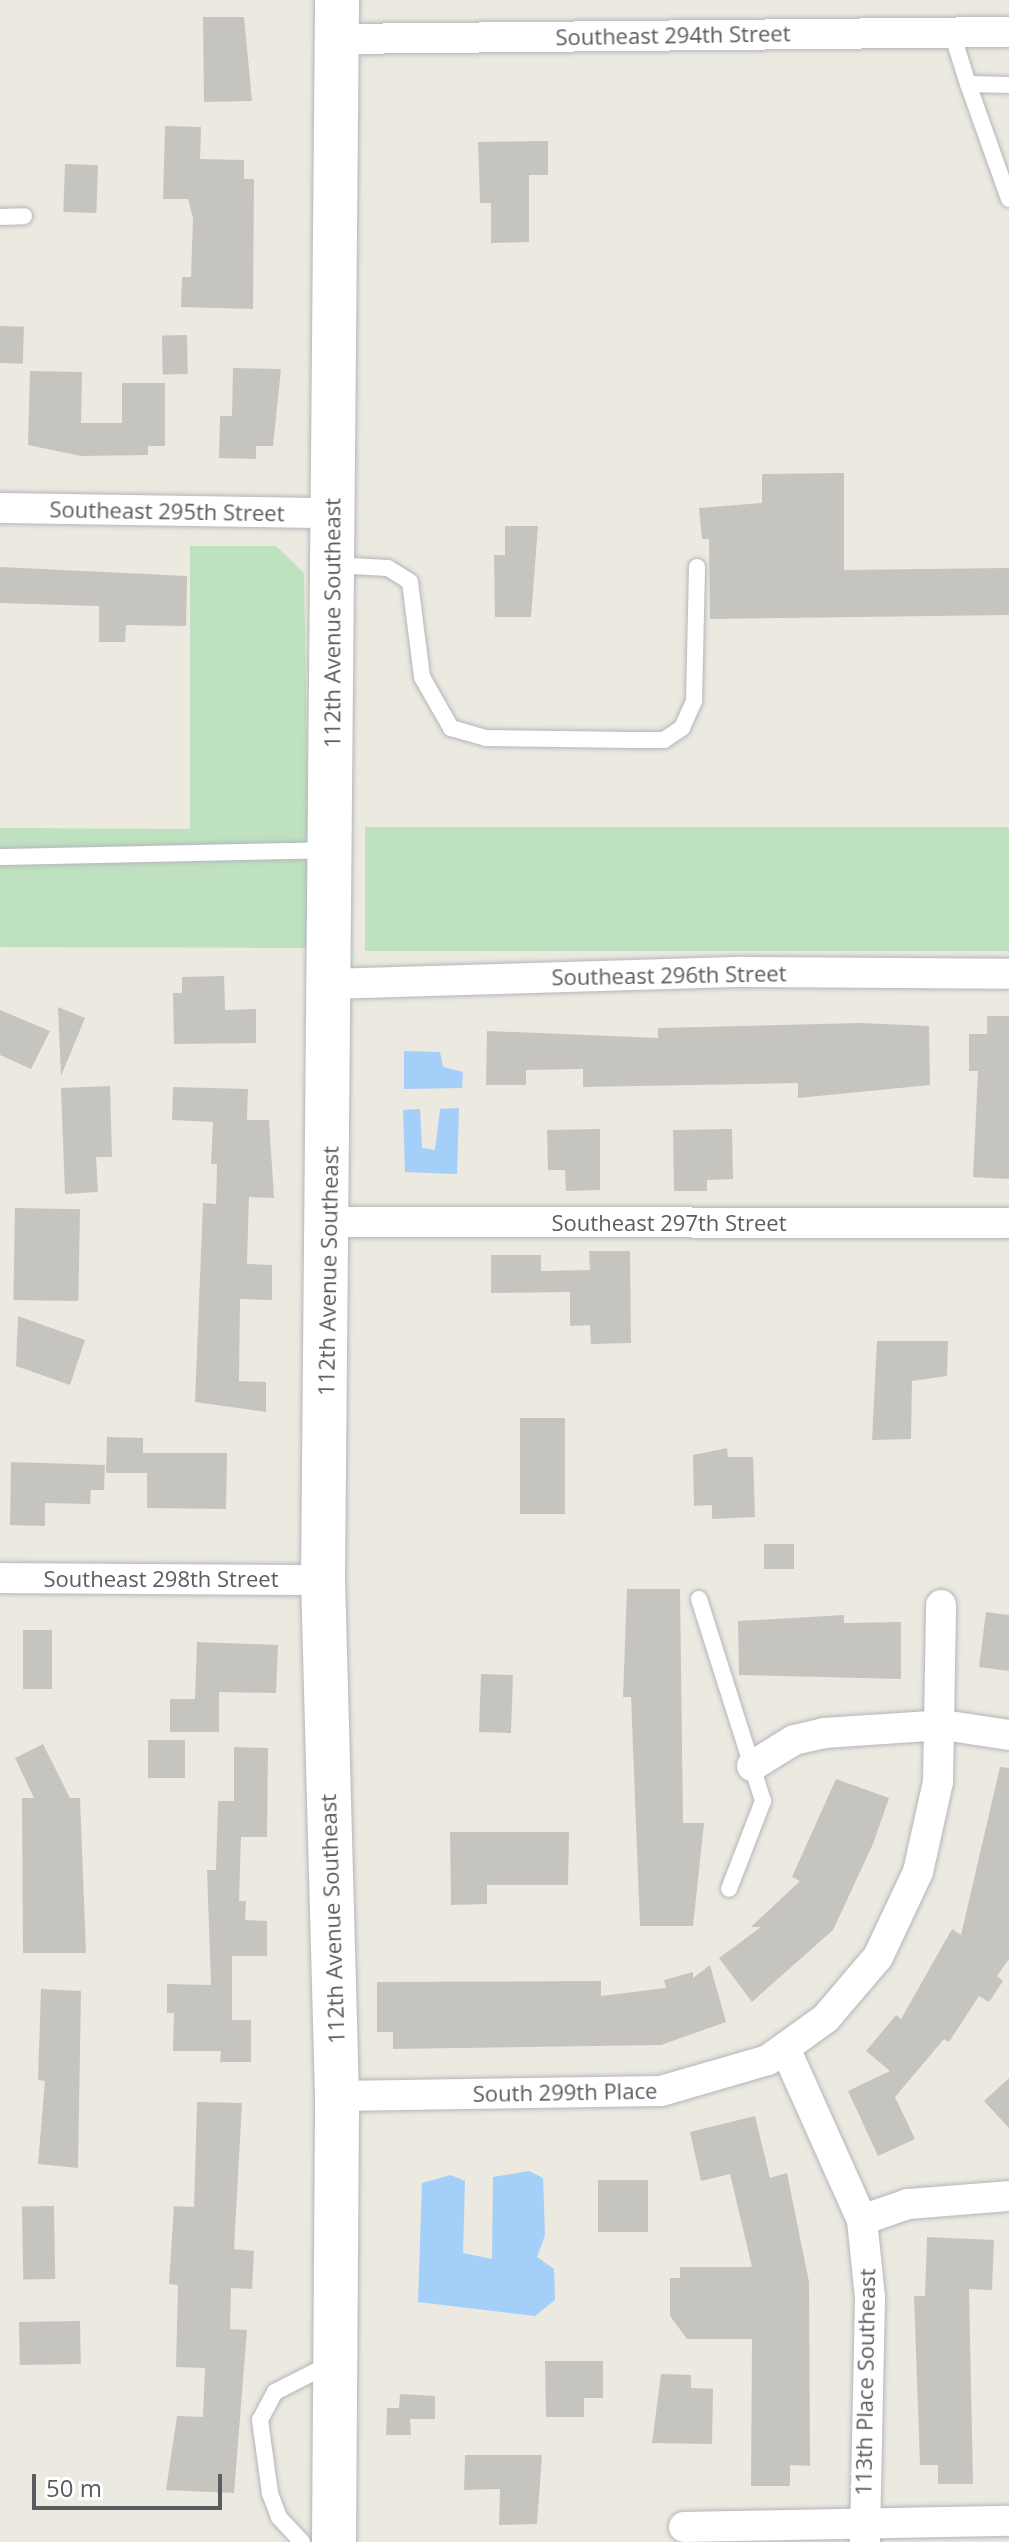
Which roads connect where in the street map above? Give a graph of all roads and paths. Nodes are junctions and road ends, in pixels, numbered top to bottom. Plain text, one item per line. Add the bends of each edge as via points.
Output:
1 (336, 19) edge
2 (1009, 32) edge
3 (952, 33) junction
4 (968, 84) junction
5 (1009, 85) edge
6 (1009, 199) edge
7 (24, 216) dead end
8 (0, 217) edge
9 (0, 508) edge
10 (333, 513) junction
11 (333, 565) junction
12 (697, 567) dead end
13 (331, 850) junction
14 (0, 857) edge
15 (1009, 974) edge
16 (329, 984) junction
17 (329, 1222) junction
18 (1009, 1223) edge
19 (0, 1578) edge
20 (323, 1580) junction
21 (699, 1599) dead end
22 (941, 1605) dead end
23 (943, 1725) junction
24 (1009, 1735) edge
25 (752, 1766) junction
26 (729, 1889) dead end
27 (785, 2048) junction
28 (337, 2096) junction
29 (1009, 2196) edge
30 (862, 2220) junction
31 (335, 2362) junction
32 (1009, 2521) edge
33 (684, 2527) dead end
34 (864, 2533) edge
35 (302, 2542) edge
36 (334, 2542) edge

1 - 3 street, Southeast 294th Street
1 - 10 street, 112th Avenue Southeast
2 - 3 street, Southeast 294th Street
3 - 4 lane
4 - 5 lane
4 - 6 lane
7 - 8 lane
9 - 10 street, Southeast 295th Street
10 - 11 street, 112th Avenue Southeast
11 - 12 lane via 388,568 410,582 422,677 451,728 485,738 632,740 664,740 682,728 694,701
11 - 13 street, 112th Avenue Southeast
13 - 14 lane
13 - 16 street, 112th Avenue Southeast
15 - 16 street, Southeast 296th Street via 744,972
16 - 17 street, 112th Avenue Southeast
17 - 18 street, Southeast 297th Street
17 - 20 street, 112th Avenue Southeast
19 - 20 street, Southeast 298th Street
20 - 28 street, 112th Avenue Southeast
21 - 25 lane
22 - 23 street, South 299th Place
23 - 24 street
23 - 25 street via 824,1733 794,1740
23 - 27 street, South 299th Place via 929,1829 899,1923 843,1999
25 - 26 lane via 763,1801
27 - 28 street, South 299th Place via 732,2074 661,2091
27 - 30 street, 113th Place Southeast
28 - 31 street, 112th Avenue Southeast
29 - 30 street via 908,2204
30 - 34 street, 113th Place Southeast via 870,2298
31 - 35 lane via 275,2392 260,2420 270,2493 279,2517
31 - 36 street, 112th Avenue Southeast
32 - 34 street
33 - 34 street

